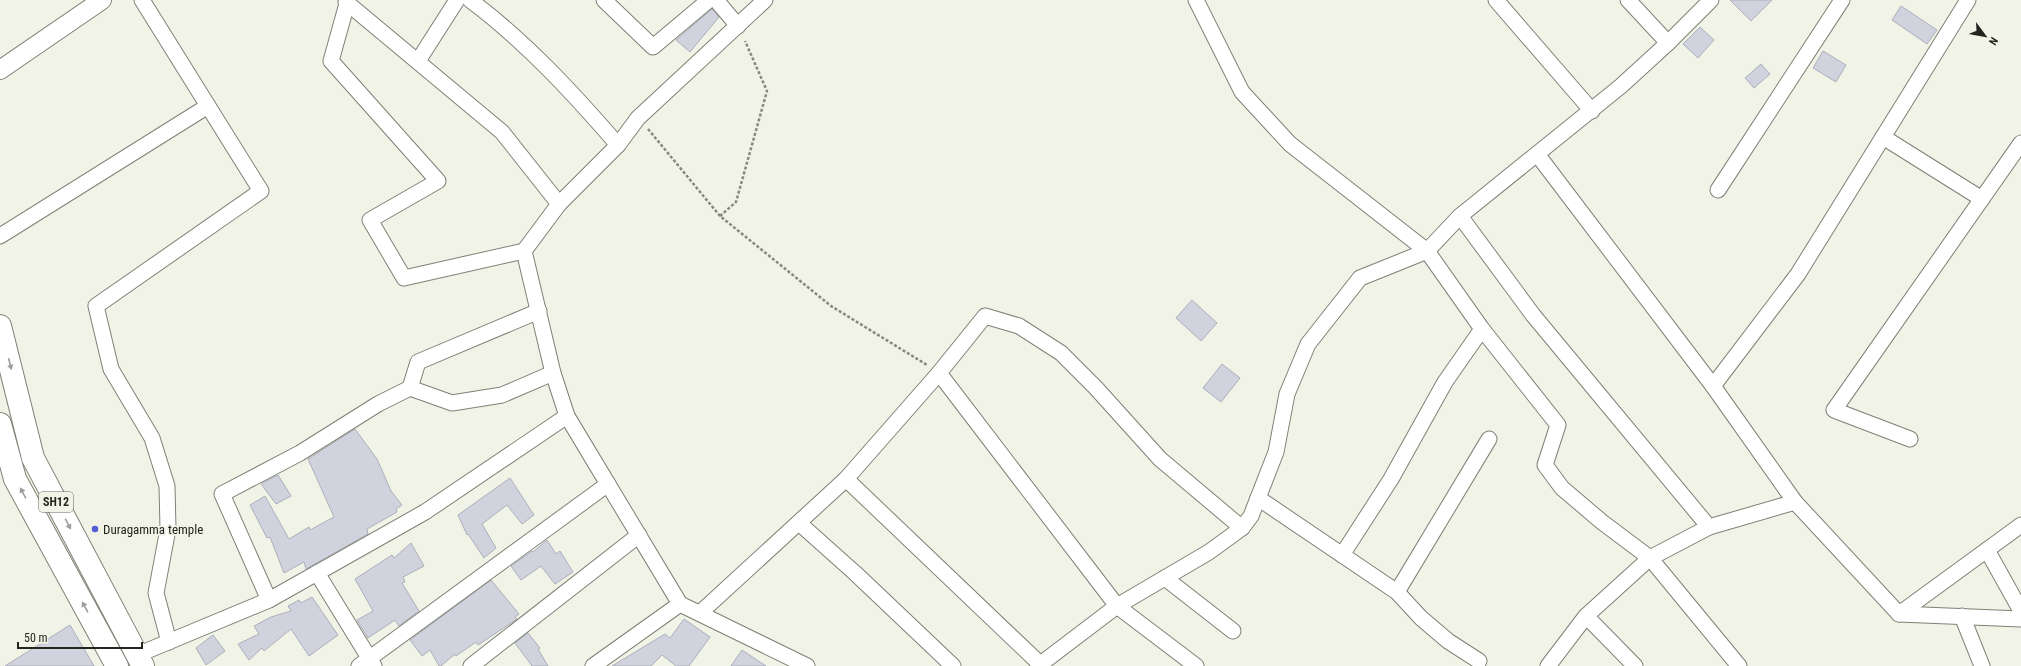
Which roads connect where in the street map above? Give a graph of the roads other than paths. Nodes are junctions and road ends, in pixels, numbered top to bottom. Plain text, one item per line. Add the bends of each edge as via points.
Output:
1 (102, 0) edge
2 (142, 0) edge
3 (457, 0) edge
4 (470, 0) edge
5 (604, 0) edge
6 (709, 0) edge
7 (716, 0) edge
8 (765, 0) edge
9 (1196, 0) edge
10 (1496, 0) edge
11 (1628, 0) edge
12 (1711, 0) edge
13 (1842, 0) edge
14 (1968, 0) edge
15 (347, 1) edge
16 (738, 26) junction
17 (1668, 43) junction
18 (418, 61) junction
19 (0, 70) edge
20 (208, 106) junction
21 (1592, 111) junction
22 (1883, 138) junction
23 (2021, 143) edge
24 (618, 145) junction
25 (1537, 154) junction
26 (1718, 190) dead end
27 (1982, 199) junction
28 (558, 204) junction
29 (1460, 216) junction
30 (0, 236) edge
31 (1428, 251) junction
32 (524, 252) junction
33 (539, 311) junction
34 (0, 326) edge
35 (1482, 329) junction
36 (553, 373) junction
37 (939, 373) junction
38 (1713, 386) junction
39 (410, 388) junction
40 (567, 416) junction
41 (0, 424) edge
42 (1489, 439) dead end
43 (1910, 440) dead end
44 (846, 479) junction
45 (608, 484) junction
46 (1258, 498) junction
47 (1795, 502) junction
48 (799, 523) junction
49 (2021, 524) edge
50 (1709, 527) junction
51 (1242, 528) junction
52 (639, 536) junction
53 (1987, 550) junction
54 (1342, 555) junction
55 (1650, 558) junction
56 (317, 573) junction
57 (1165, 578) junction
58 (1397, 592) junction
59 (269, 600) junction
60 (680, 604) junction
61 (1117, 606) junction
62 (2021, 611) edge
63 (700, 613) junction
64 (1899, 614) junction
65 (1586, 616) junction
66 (1962, 616) junction
67 (2021, 619) edge
68 (1233, 631) dead end
69 (169, 642) junction
70 (140, 661) edge
71 (1479, 661) dead end
72 (1978, 663) edge
73 (367, 664) edge
74 (597, 665) edge
75 (1039, 665) edge
76 (117, 666) edge
77 (471, 666) edge
78 (808, 666) edge
79 (953, 666) edge
80 (1196, 666) edge
81 (1548, 666) edge
82 (1635, 666) edge
83 (1739, 666) edge

1 - 19 street
2 - 20 street
3 - 18 street
4 - 24 street via 571,91
5 - 6 street via 653,47
7 - 16 street
8 - 16 street
9 - 31 street via 1242,92 1285,138
10 - 21 street
11 - 17 street
12 - 17 street
13 - 26 street
14 - 22 street
15 - 18 street
15 - 32 street via 331,61 438,180 370,220 404,278
16 - 24 street via 638,118
17 - 21 street
18 - 28 street via 502,132
20 - 30 street
20 - 69 street via 261,191 96,306 111,369 152,438 167,486 168,530 156,593
21 - 25 street
22 - 27 street
22 - 38 street via 1798,274
23 - 27 street
24 - 28 street
25 - 29 street
25 - 38 street
27 - 43 street via 1834,410
28 - 32 street
29 - 31 street
29 - 50 street via 1533,315
31 - 35 street
31 - 46 street via 1360,278 1308,344 1287,394 1276,452
32 - 33 street
33 - 36 street
33 - 39 street via 418,362
34 -> 70 main road, SH12 via 33,458
35 - 54 street via 1445,382 1391,479
35 - 55 street via 1558,425 1545,465 1562,488
36 - 39 street via 502,395 452,403
36 - 40 street
37 - 44 street
37 - 51 street via 985,316 1019,326 1061,353 1160,459
37 - 61 street
38 - 47 street
39 - 59 street via 378,404 300,453 222,494
40 - 45 street
40 - 56 street via 425,512
76 -> 41 main road, SH12 via 15,479
42 - 58 street
44 - 48 street
44 - 75 street
45 - 52 street
45 - 73 street
46 - 51 street via 1252,516
46 - 54 street
47 - 50 street
47 - 64 street
48 - 63 street
48 - 79 street via 856,573
49 - 53 street
50 - 55 street
51 - 57 street via 1209,552
52 - 60 street
52 - 77 street
53 - 62 street
53 - 64 street
54 - 58 street
55 - 65 street
55 - 83 street
56 - 59 street
56 - 73 street
57 - 61 street
57 - 68 street
58 - 71 street via 1421,618 1448,641
59 - 69 street
60 - 63 street
60 - 74 street
61 - 75 street
61 - 80 street
63 - 78 street
64 - 66 street
65 - 81 street
65 - 82 street
66 - 67 street
66 - 72 street
69 - 70 street

